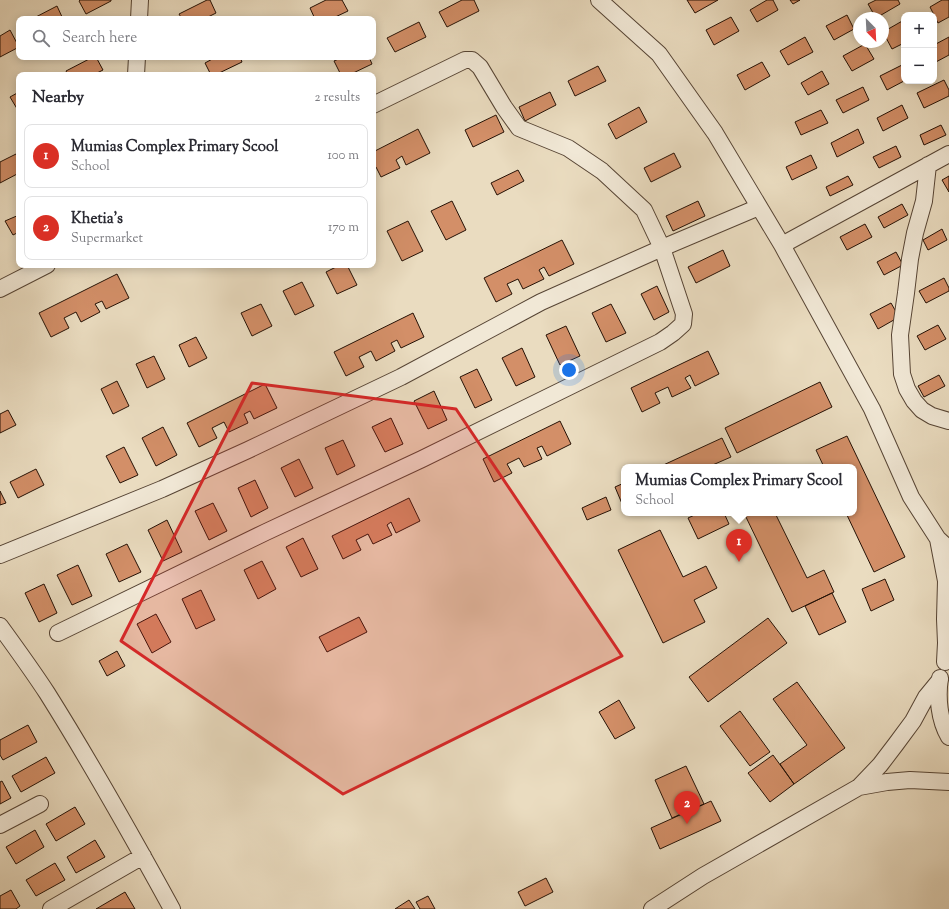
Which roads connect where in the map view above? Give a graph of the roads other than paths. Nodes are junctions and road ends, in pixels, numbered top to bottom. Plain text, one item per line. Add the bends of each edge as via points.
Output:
1 (140, 0) edge
2 (599, 0) edge
3 (138, 16) edge
4 (136, 60) edge
5 (136, 72) edge
6 (376, 104) edge
7 (949, 154) edge
8 (928, 165) junction
9 (759, 207) junction
10 (782, 245) junction
11 (662, 248) junction
12 (41, 268) edge
13 (0, 288) edge
14 (949, 421) edge
15 (943, 544) edge
16 (0, 555) edge
17 (0, 626) edge
18 (58, 633) dead end
19 (947, 658) edge
20 (940, 680) junction
21 (949, 737) edge
22 (949, 782) edge
23 (859, 787) junction
24 (40, 804) dead end
25 (0, 825) edge
26 (143, 856) junction
27 (51, 909) edge
28 (172, 909) edge
29 (652, 909) edge

1 - 3 street
2 - 9 street via 658,54 715,133
4 - 5 street
6 - 11 street via 466,60 472,60 480,67 519,128 568,148 602,171 644,210
7 - 8 street
8 - 10 street
8 - 14 street via 924,201 910,259 900,335 902,374 907,389 922,410
9 - 10 street
9 - 11 street
10 - 15 street via 872,409 911,497
11 - 16 street via 541,302 401,377 162,490
11 - 18 street via 684,314 683,324 660,342
12 - 13 street
15 - 19 street
17 - 26 street via 46,692
19 - 20 street
20 - 21 street via 938,698 941,717
20 - 23 street via 896,744
22 - 23 street via 910,780
23 - 29 street via 703,876
24 - 25 street
26 - 27 street
26 - 28 street

